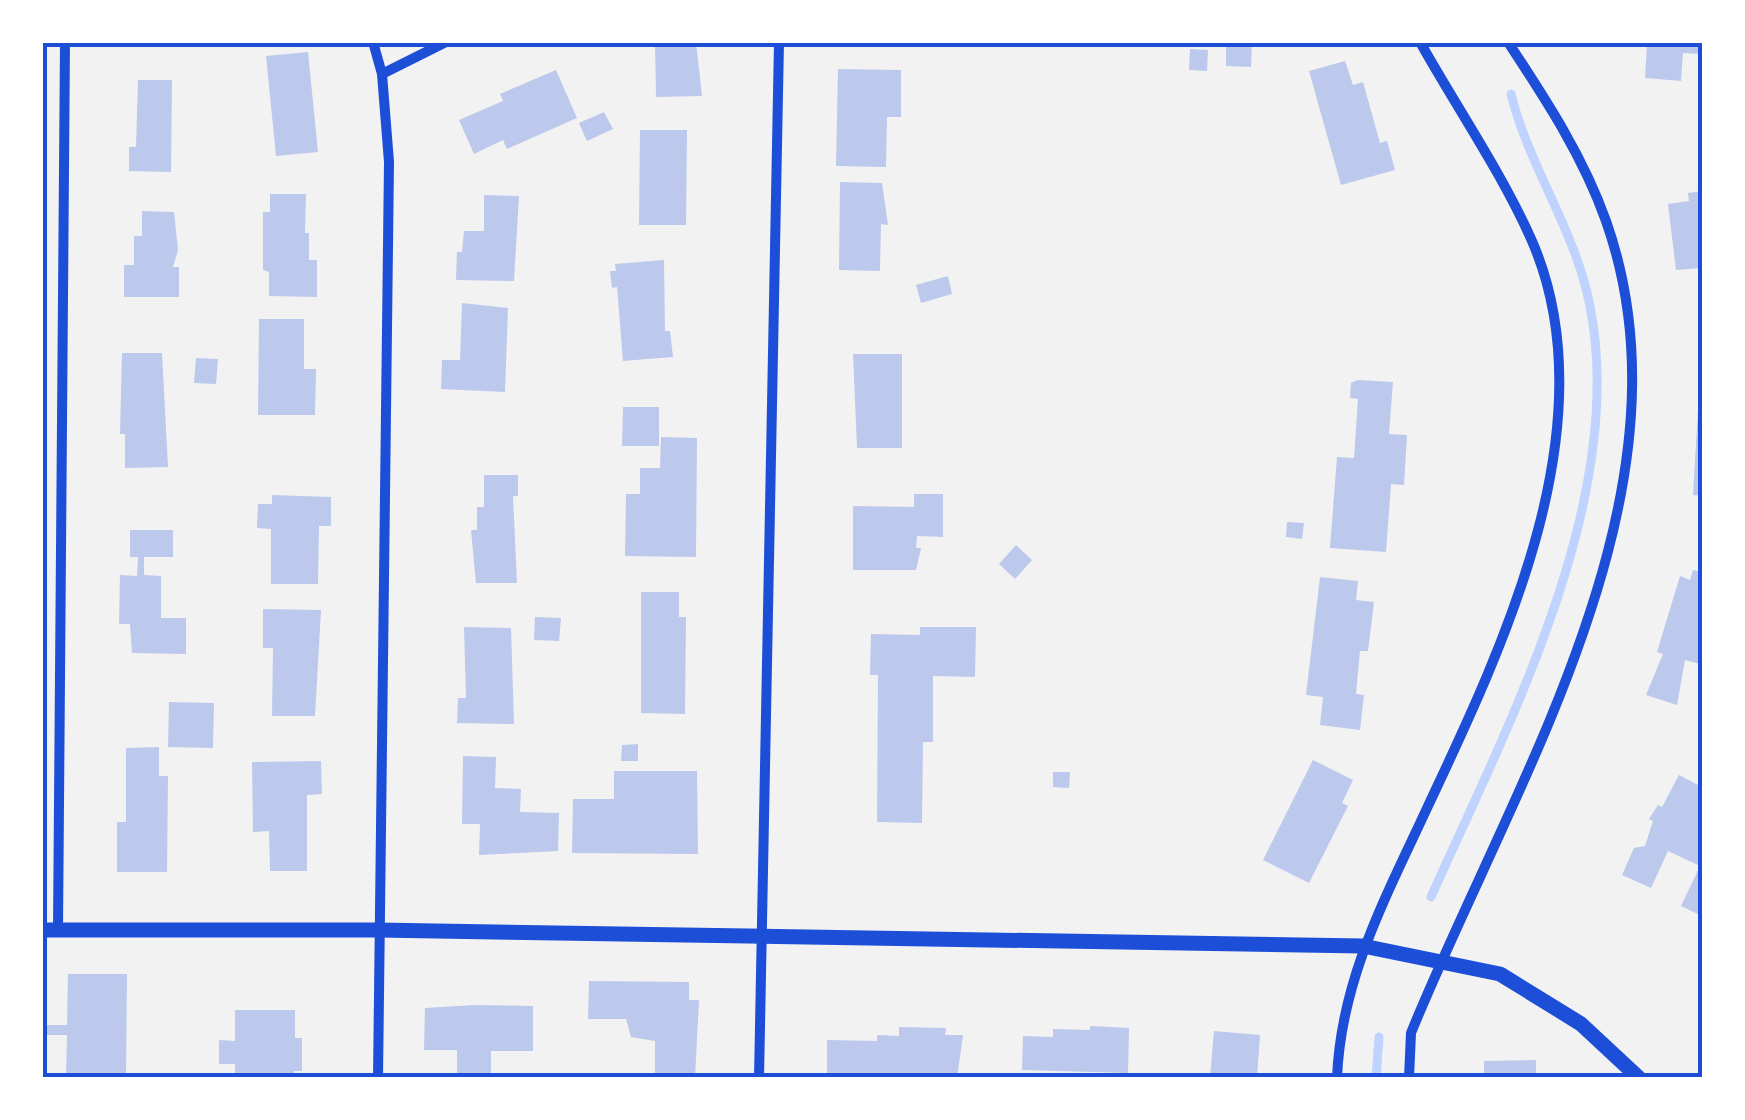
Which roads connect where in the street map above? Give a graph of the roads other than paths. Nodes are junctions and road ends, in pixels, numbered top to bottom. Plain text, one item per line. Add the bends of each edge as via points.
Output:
1 (65, 42) edge
2 (373, 42) edge
3 (446, 42) edge
4 (779, 42) edge
5 (1420, 42) edge
6 (1508, 42) edge
7 (382, 74) junction
8 (50, 930) edge
9 (377, 930) junction
10 (758, 936) junction
11 (1363, 946) junction
12 (1440, 962) junction
13 (378, 1078) edge
14 (758, 1078) edge
15 (1337, 1078) edge
16 (1409, 1078) edge
17 (1639, 1078) edge

1 - 8 street
2 - 7 street
3 - 7 street
4 - 10 street
5 - 11 street via 1532,242 1552,304 1558,354 1557,454 1518,606
6 - 12 street via 1569,136 1607,223 1626,312 1632,408 1615,522 1590,608 1509,815
7 - 9 street via 389,162
8 - 9 street
9 - 10 street
9 - 13 street
10 - 11 street
10 - 14 street
11 - 12 street
11 - 15 street via 1345,1006
12 - 16 street via 1412,1032
12 - 17 street via 1500,974 1580,1024

